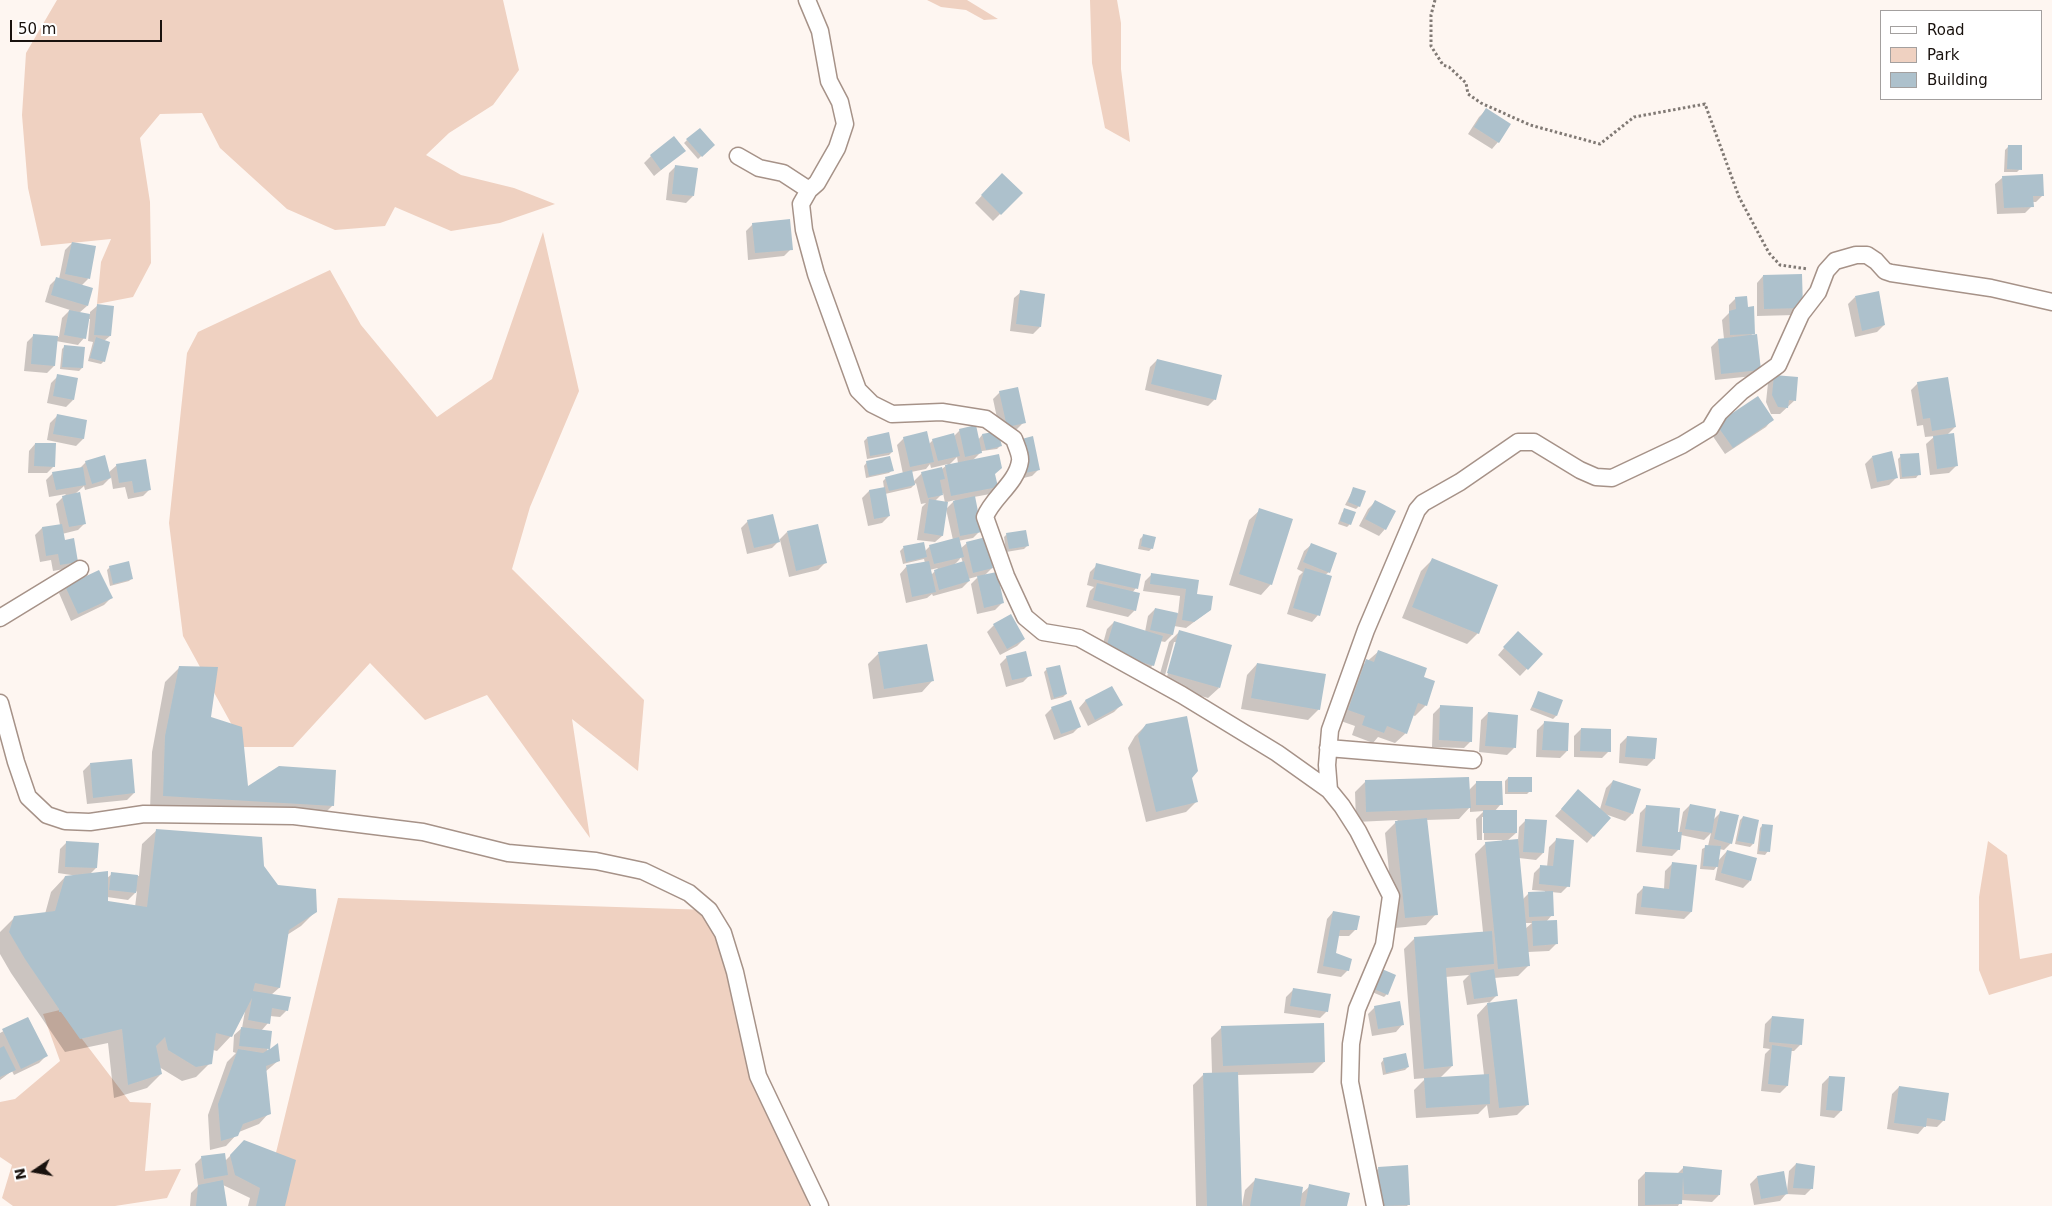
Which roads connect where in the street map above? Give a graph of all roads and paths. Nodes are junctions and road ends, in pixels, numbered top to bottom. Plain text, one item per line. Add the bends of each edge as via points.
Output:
1 (807, 0) edge
2 (1435, 0) edge
3 (738, 156) dead end
4 (809, 190) junction
5 (1826, 271) junction
6 (2052, 302) edge
7 (80, 569) dead end
8 (0, 618) edge
9 (0, 703) edge
10 (1328, 748) junction
11 (1473, 760) dead end
12 (1329, 790) junction
13 (820, 1206) edge
14 (1375, 1206) edge

1 - 4 street via 820,31 829,80 840,102 845,124 837,148 817,183
2 - 5 path via 1431,15 1432,46 1443,64 1466,84 1468,94 1530,125 1600,144 1634,117 1706,104 1739,197 1769,254 1780,265
3 - 4 street via 759,168 783,173
4 - 12 street via 801,204 804,230 816,274 858,390 872,404 892,414 942,412 986,418 1014,439 1020,461 1013,477 988,508 985,517 1025,617 1043,632 1079,638 1182,694 1277,753
5 - 6 street via 1841,258 1867,256 1891,273 1991,288
5 - 10 street via 1818,292 1801,314 1778,365 1742,391 1719,413 1710,428 1682,445 1612,478 1596,477 1580,470 1534,442 1518,442 1423,503 1417,510 1366,630 1330,730
7 - 8 street
9 - 13 street via 28,797 47,815 65,821 90,822 144,814 294,816 423,832 508,853 596,861 643,871 689,893 709,910 723,933 758,1076
10 - 11 street
10 - 12 street
12 - 14 street via 1358,831 1391,896 1384,945 1358,1009 1351,1044 1350,1082

